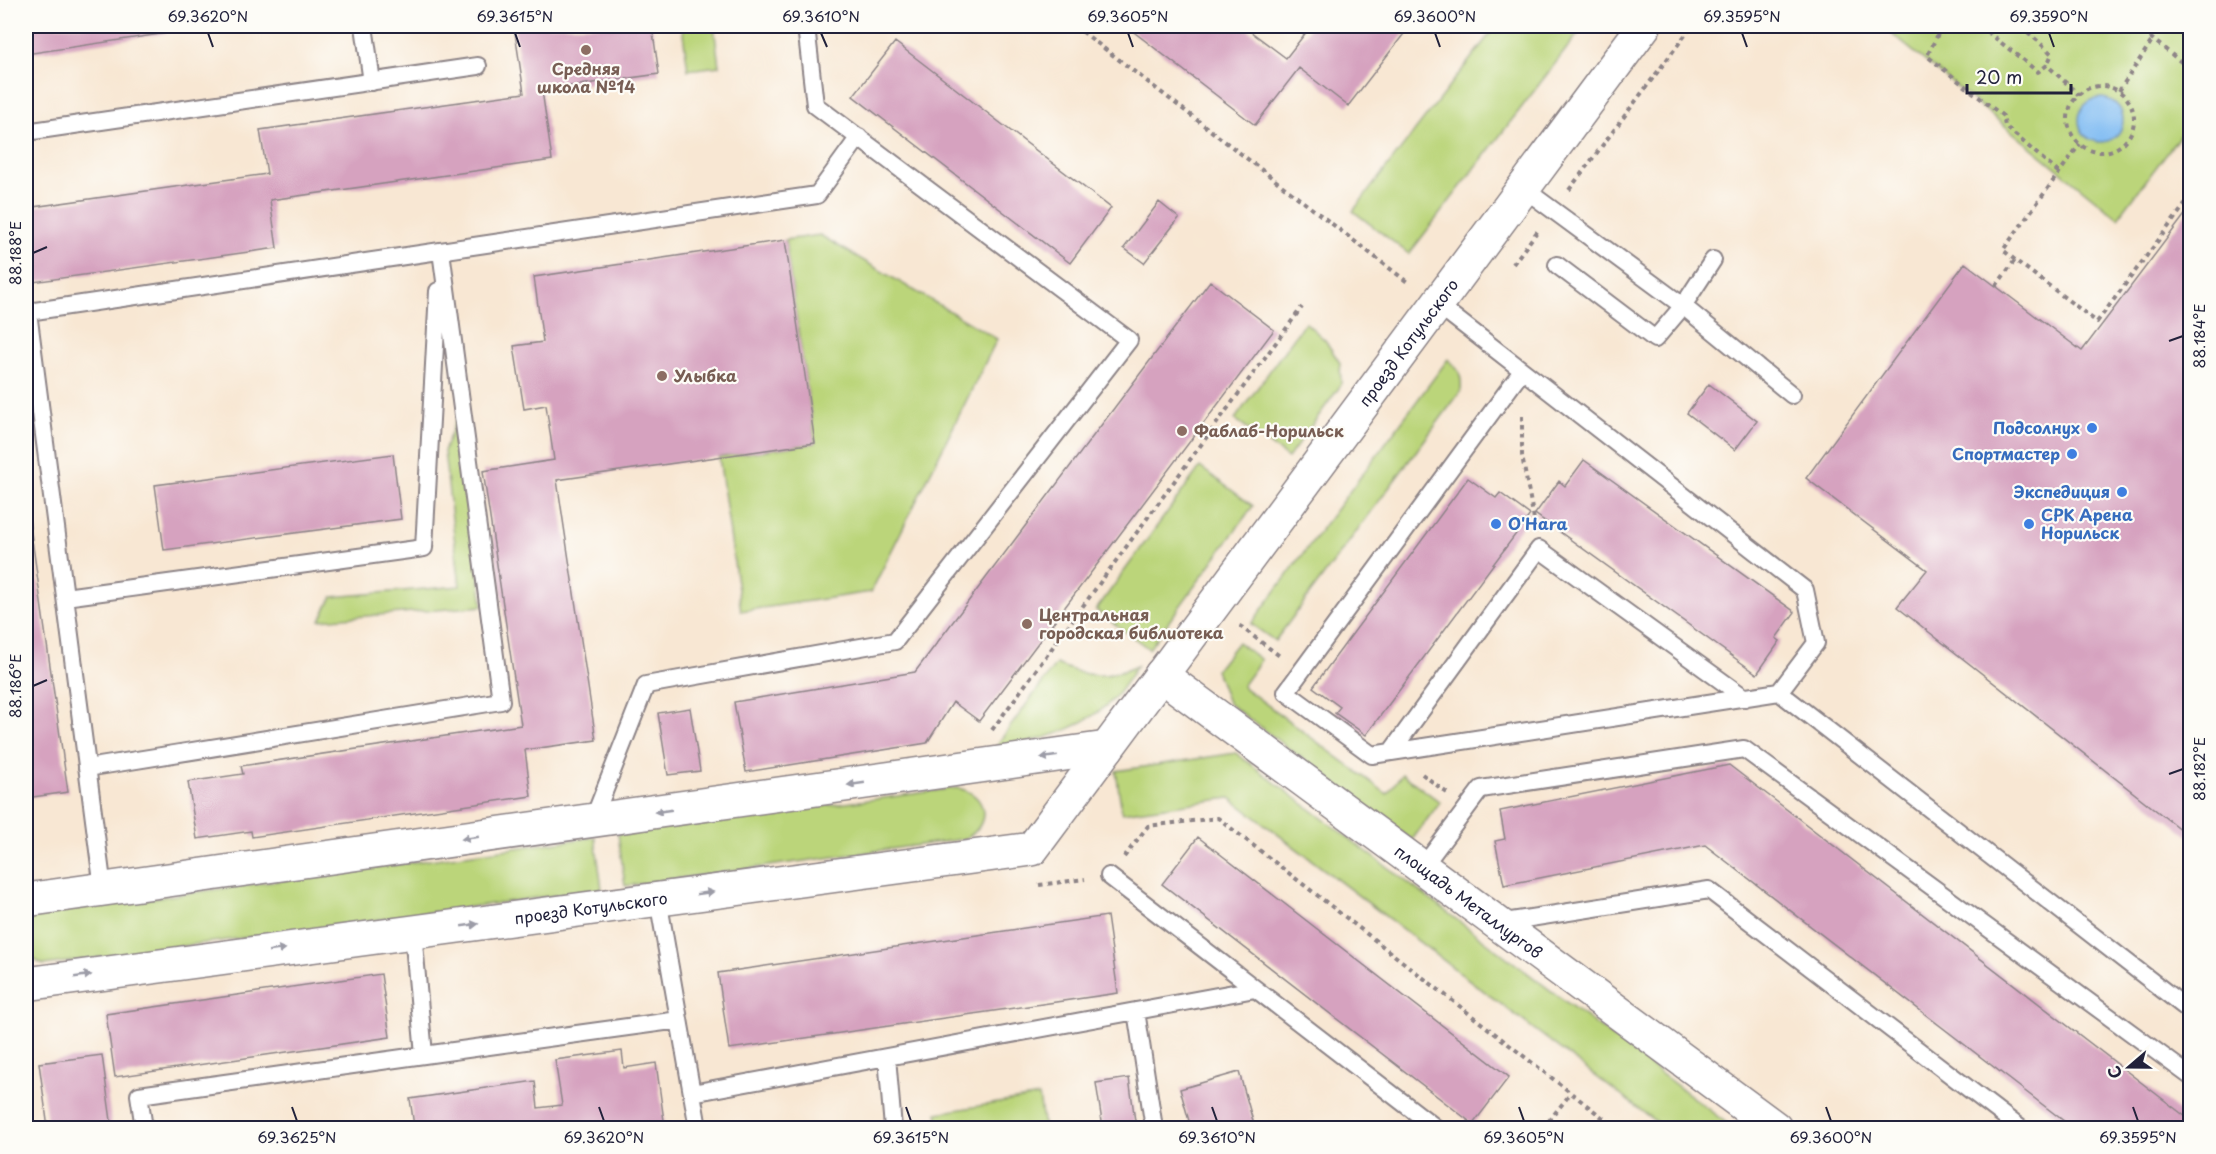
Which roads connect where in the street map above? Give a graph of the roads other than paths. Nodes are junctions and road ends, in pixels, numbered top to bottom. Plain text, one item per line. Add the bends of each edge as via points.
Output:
1 (364, 26) edge
2 (806, 26) edge
3 (1644, 26) edge
4 (478, 66) dead end
5 (372, 82) junction
6 (26, 132) edge
7 (859, 137) junction
8 (1523, 188) junction
9 (441, 251) junction
10 (1713, 260) dead end
11 (1557, 266) dead end
12 (1437, 304) junction
13 (1683, 306) junction
14 (1522, 370) junction
15 (1791, 395) dead end
16 (65, 597) junction
17 (1161, 675) junction
18 (1779, 692) junction
19 (1745, 698) junction
20 (1107, 748) junction
21 (1391, 752) junction
22 (87, 768) junction
23 (593, 820) junction
24 (1422, 868) junction
25 (1109, 876) road end
26 (103, 889) junction
27 (658, 899) junction
28 (26, 900) edge
29 (1497, 923) junction
30 (413, 932) junction
31 (26, 984) edge
32 (1255, 989) junction
33 (1136, 1011) junction
34 (2190, 1011) edge
35 (679, 1020) junction
36 (424, 1055) junction
37 (887, 1057) junction
38 (2190, 1076) edge
39 (692, 1093) junction
40 (144, 1128) edge
41 (698, 1128) edge
42 (893, 1128) edge
43 (1154, 1128) edge
44 (1436, 1128) edge
45 (1775, 1128) edge
46 (2020, 1128) edge

1 - 5 lane
2 - 7 lane via 815,105
3 - 8 street, проезд Котульского
4 - 5 lane
5 - 6 lane
7 - 9 lane via 817,195
7 - 23 lane via 1129,340 895,641 646,685
8 - 12 street, проезд Котульского
8 - 13 lane
9 - 16 lane via 424,548
9 - 16 lane via 28,312
9 - 22 lane via 501,701
10 - 13 lane
11 - 13 lane via 1655,339
12 - 14 lane
12 - 17 street, проезд Котульского
13 - 15 lane
14 - 18 lane via 1805,590 1816,643
14 - 21 lane via 1287,692 1372,755
16 - 22 lane
17 - 20 street, проезд Котульского
17 - 24 street, площадь Металлургов
18 - 19 lane
18 - 34 lane
19 - 21 lane
19 - 21 lane via 1539,549
20 -> 23 street
27 -> 20 street, проезд Котульского via 1032,849
22 - 26 lane
23 -> 26 street
24 - 29 street, площадь Металлургов
24 - 38 lane via 1481,789 1744,749
25 - 32 lane
26 - 28 street
30 -> 27 street, проезд Котульского
27 - 35 lane
29 - 45 street, площадь Металлургов
29 - 46 lane via 1709,890
31 -> 30 street, проезд Котульского
30 - 36 lane
32 - 33 lane
32 - 44 lane
33 - 37 lane
33 - 43 lane
35 - 36 lane
35 - 39 lane
36 - 40 lane via 140,1095
37 - 39 lane
37 - 42 lane
39 - 41 lane

